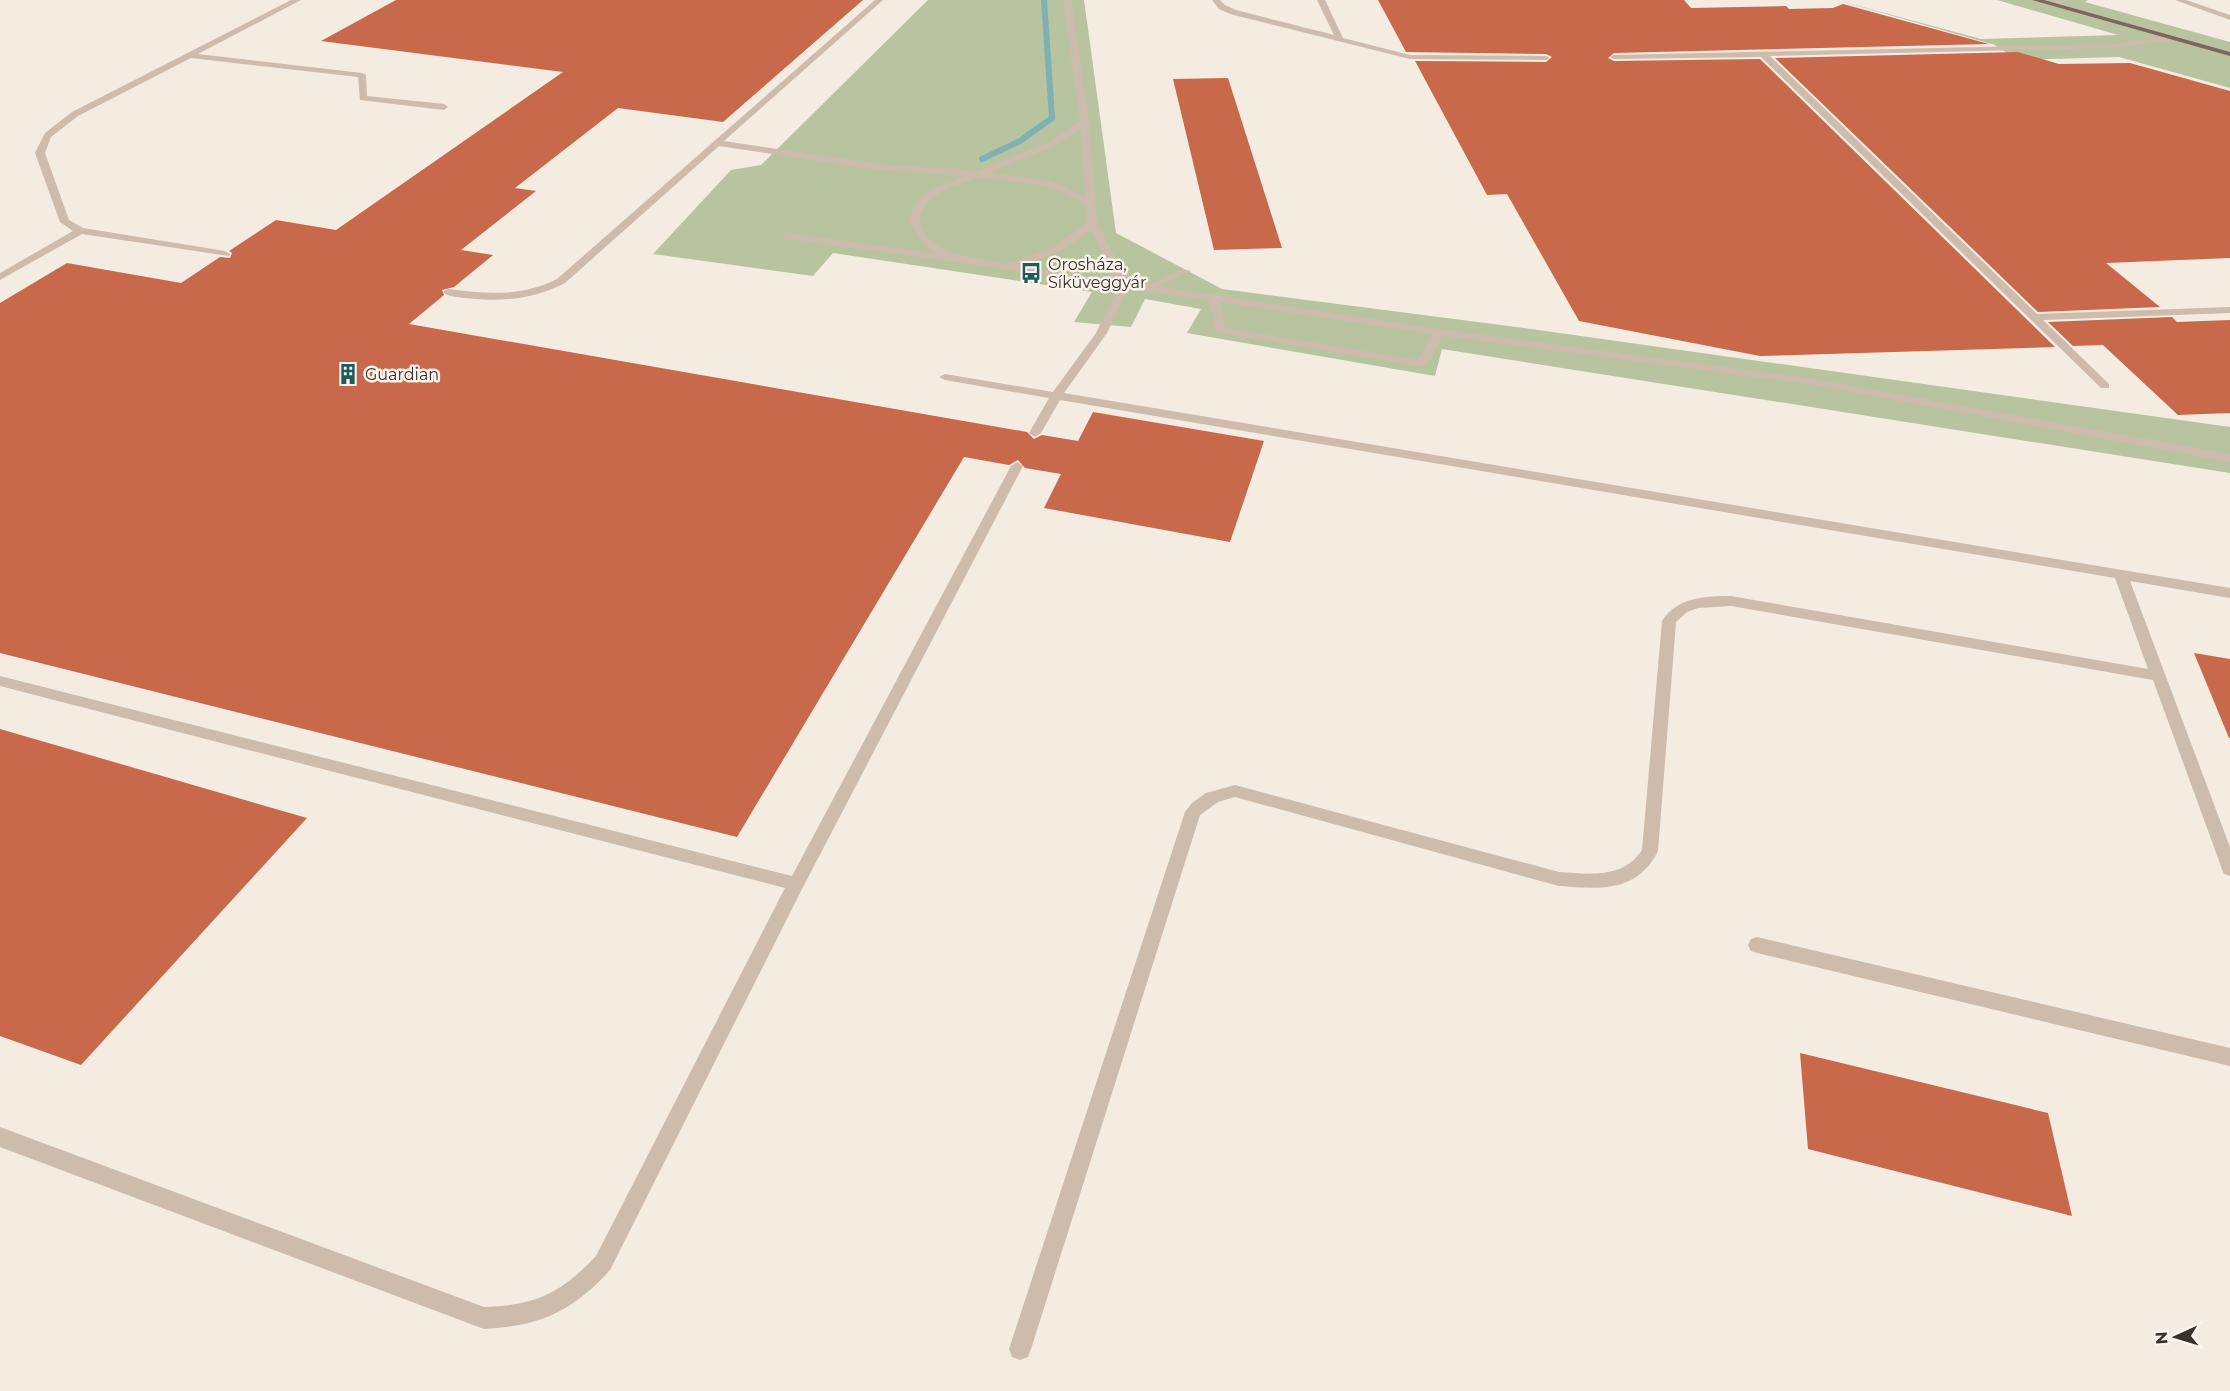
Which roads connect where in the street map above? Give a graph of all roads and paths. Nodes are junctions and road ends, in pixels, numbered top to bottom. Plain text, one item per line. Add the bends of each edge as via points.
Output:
1 (297, 0) edge
2 (879, 0) edge
3 (1067, 0) edge
4 (1216, 0) edge
5 (1322, 0) edge
6 (2036, 0) edge
7 (2063, 0) edge
8 (2179, 0) edge
9 (2052, 4) junction
10 (2230, 18) edge
11 (2172, 38) junction
12 (1341, 41) junction
13 (1763, 54) junction
14 (2230, 54) edge
15 (187, 55) junction
16 (1614, 57) dead end
17 (1546, 58) dead end
18 (444, 107) dead end
19 (1085, 122) junction
20 (718, 143) junction
21 (971, 174) junction
22 (1090, 204) junction
23 (1092, 223) junction
24 (80, 231) junction
25 (787, 236) dead end
26 (225, 254) dead end
27 (970, 261) junction
28 (1001, 266) junction
29 (1186, 271) dead end
30 (0, 278) edge
31 (1125, 285) junction
32 (1146, 288) junction
33 (448, 292) dead end
34 (1214, 299) junction
35 (2230, 310) edge
36 (2034, 317) junction
37 (1438, 332) junction
38 (945, 377) dead end
39 (2105, 386) dead end
40 (1057, 395) junction
41 (1035, 433) dead end
42 (2230, 458) edge
43 (1017, 466) dead end
44 (2121, 575) junction
45 (2230, 593) edge
46 (2160, 676) junction
47 (0, 681) edge
48 (2230, 869) edge
49 (796, 884) junction
50 (1757, 945) dead end
51 (2230, 1057) edge
52 (0, 1137) edge
53 (1020, 1349) dead end

1 - 15 street
2 - 20 street
3 - 19 street
4 - 12 street via 1233,12
5 - 12 street
6 - 9 main road
7 - 9 street
8 - 10 street
9 - 11 main road
11 - 13 street via 2091,47
11 - 14 main road
12 - 17 street via 1410,57
13 - 16 street
13 - 36 street
15 - 18 street via 362,75 363,98
15 - 24 street via 75,114 40,144 65,222
19 - 21 street via 1052,144
19 - 22 street
20 - 21 street via 879,166
20 - 33 street via 561,281 544,291 498,299
21 - 22 street via 1066,187
21 - 27 street via 921,201 914,219 922,238 931,247
22 - 23 street
23 - 28 street via 1068,245
23 - 31 street
24 - 26 street
24 - 30 street
25 - 27 street
27 - 28 street
28 - 31 street
29 - 32 street
31 - 32 street
31 - 40 street via 1101,333
32 - 34 street
34 - 37 street
34 - 37 street via 1220,330 1422,364
35 - 36 street
36 - 39 street
37 - 42 street via 1808,381
38 - 40 street
40 - 41 street
40 - 44 street
43 - 49 street
44 - 45 street
44 - 46 street
46 - 48 street
46 - 53 street via 1731,601 1699,602 1677,610 1670,621 1650,851 1643,866 1627,877 1595,881 1560,879 1235,791 1218,793 1203,801 1193,812
47 - 49 street
49 - 52 street via 603,1263 581,1288 552,1307 515,1318 484,1318
50 - 51 street

